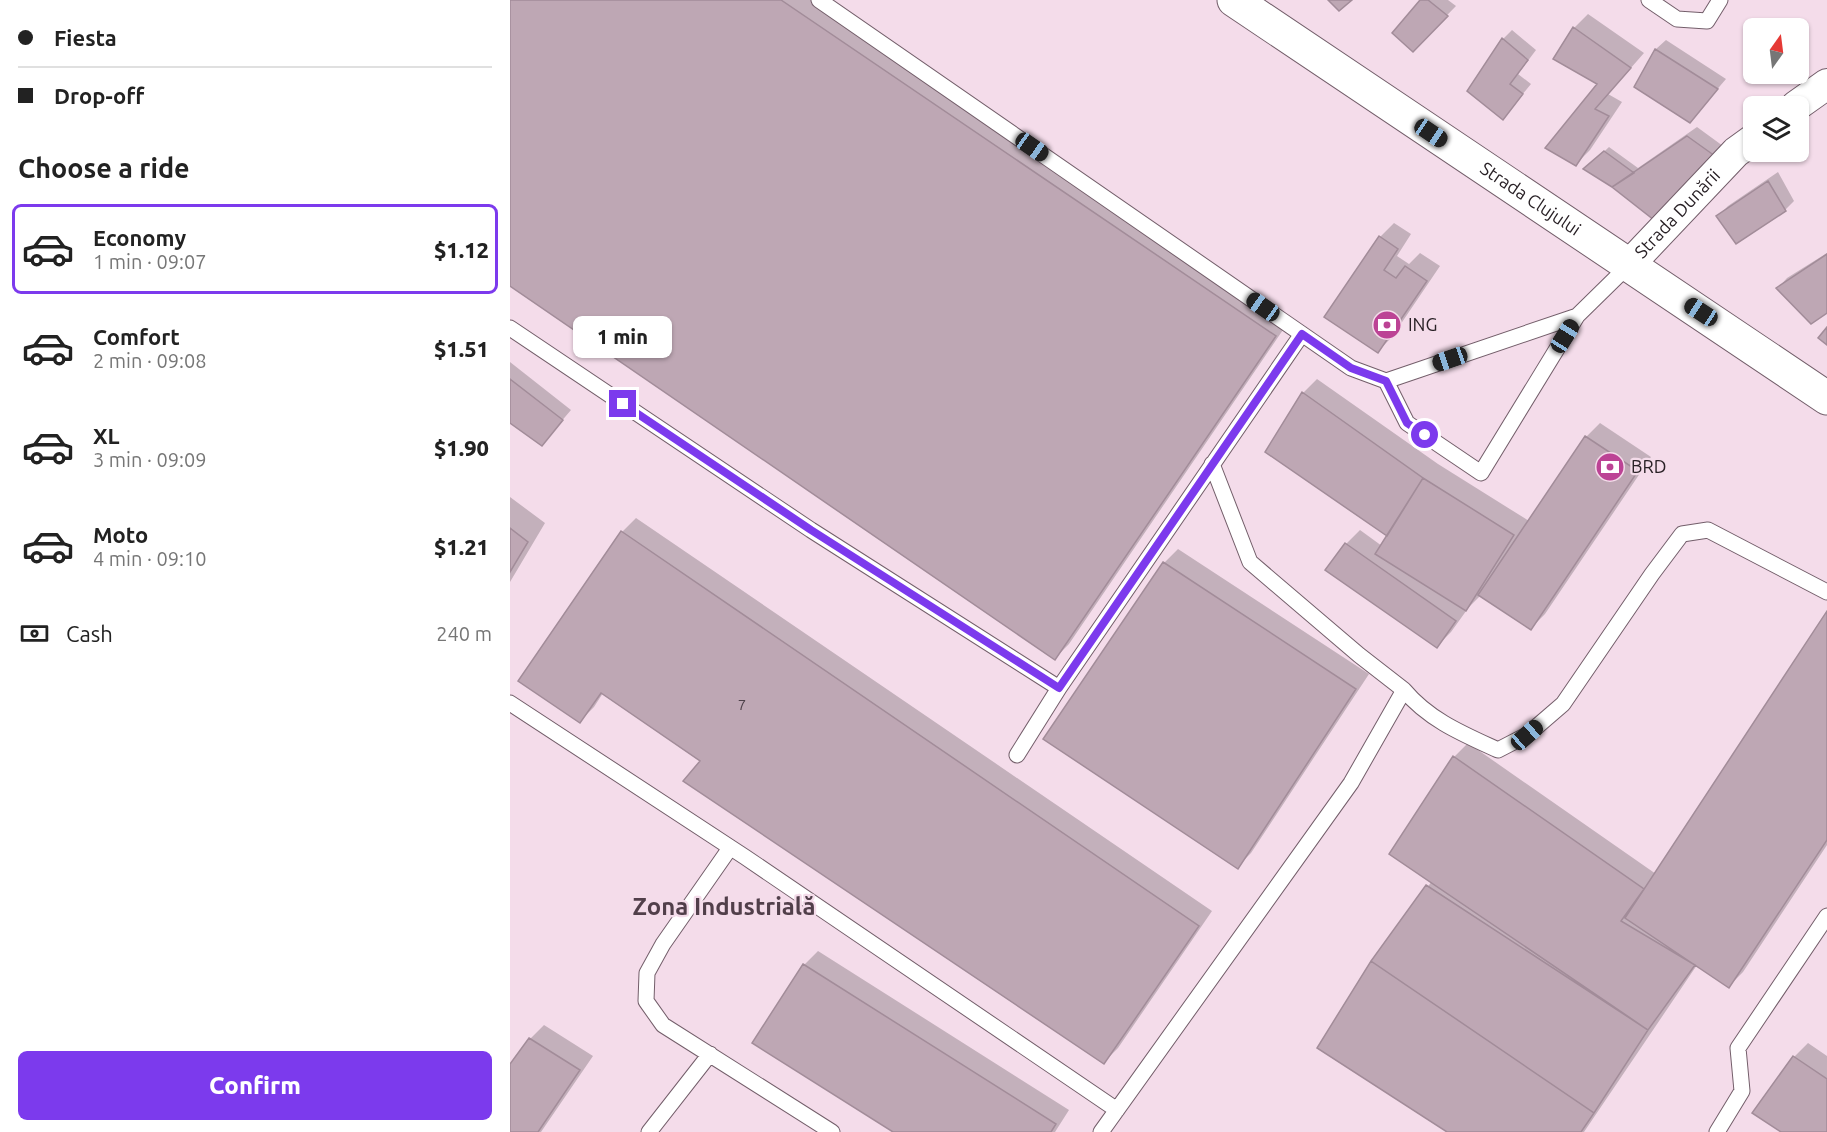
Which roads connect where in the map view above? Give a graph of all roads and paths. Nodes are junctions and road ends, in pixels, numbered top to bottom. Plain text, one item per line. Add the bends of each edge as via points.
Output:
1 (819, 0) edge
2 (1234, 0) edge
3 (1649, 0) edge
4 (1720, 0) edge
5 (1827, 84) edge
6 (1809, 97) edge
7 (1743, 147) edge
8 (1628, 266) junction
9 (1577, 316) junction
10 (510, 328) edge
11 (1302, 334) junction
12 (1386, 381) junction
13 (1827, 398) edge
14 (1212, 464) junction
15 (1827, 592) edge
16 (1059, 688) junction
17 (1404, 690) junction
18 (510, 703) edge
19 (1017, 755) dead end
20 (730, 848) junction
21 (1827, 916) edge
22 (710, 1054) junction
23 (1117, 1110) junction
24 (649, 1132) edge
25 (832, 1132) edge
26 (1101, 1132) edge
27 (1717, 1132) edge

1 - 11 lane
2 - 8 main road, Strada Clujului
3 - 4 lane via 1677,19 1707,21
5 - 6 street
7 - 8 street, Strada Dunării
8 - 9 lane
8 - 13 main road, Strada Clujului
9 - 12 lane
9 - 12 lane via 1481,473 1407,423
10 - 16 lane via 811,530
11 - 12 lane via 1351,368
11 - 14 lane
14 - 16 lane
14 - 17 lane via 1250,562
15 - 17 lane via 1708,530 1682,534 1563,704 1527,735 1498,750 1445,725 1418,706
16 - 19 lane
17 - 23 lane via 1351,783
18 - 20 lane
20 - 22 lane via 663,944 647,974 646,1001 663,1025
20 - 23 lane
21 - 27 lane via 1738,1048 1742,1091
22 - 24 lane
22 - 25 lane
23 - 26 lane

